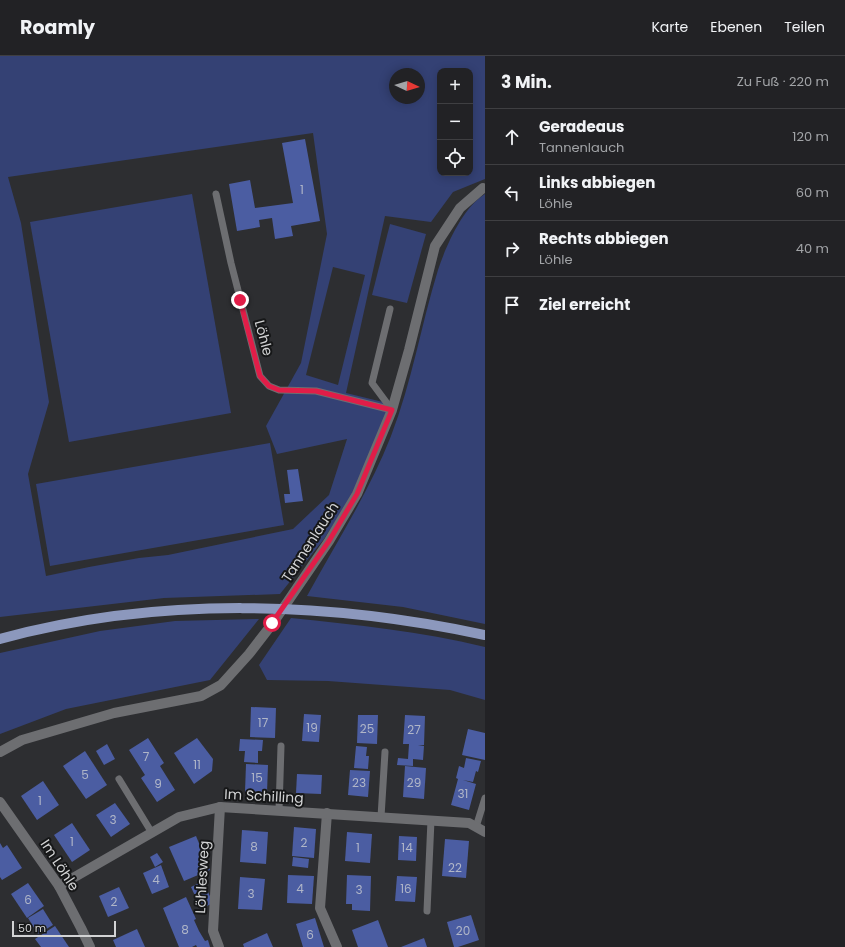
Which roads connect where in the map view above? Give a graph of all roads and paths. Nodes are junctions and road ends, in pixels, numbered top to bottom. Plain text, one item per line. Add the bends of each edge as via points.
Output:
1 (483, 188) dead end
2 (216, 194) dead end
3 (390, 309) dead end
4 (392, 410) junction
5 (0, 632) edge
6 (17, 635) junction
7 (485, 635) edge
8 (0, 639) edge
9 (281, 746) dead end
10 (0, 752) edge
11 (385, 752) dead end
12 (119, 779) dead end
13 (485, 798) edge
14 (0, 802) edge
15 (220, 807) junction
16 (280, 810) junction
17 (327, 813) junction
18 (381, 817) junction
19 (431, 820) junction
20 (481, 830) edge
21 (152, 832) junction
22 (59, 886) junction
23 (427, 911) dead end
24 (90, 947) edge
25 (219, 947) edge
26 (337, 947) edge

1 - 4 street, Tannenlauch via 460,208 436,246
2 - 4 lane, Löhle via 260,376 269,386 279,390 316,391
3 - 4 lane via 372,383
4 - 10 street, Tannenlauch via 357,494 329,541 249,654 221,684 201,696 114,713 22,740
5 - 6 main road
6 - 7 main road via 83,621 143,613 268,608 367,615
6 - 8 main road
9 - 16 lane
11 - 18 lane
12 - 21 lane
13 - 20 lane
14 - 22 street, Im Löhle
15 - 16 street, Im Schilling
15 - 21 street, Im Schilling via 179,817
15 - 25 street, Löhlesweg via 213,930
16 - 17 street, Im Schilling
17 - 18 street, Im Schilling
17 - 26 street via 320,908
18 - 19 street, Im Schilling
19 - 20 street, Im Schilling via 469,823
19 - 23 lane
21 - 22 street, Im Schilling
22 - 24 street, Im Löhle

